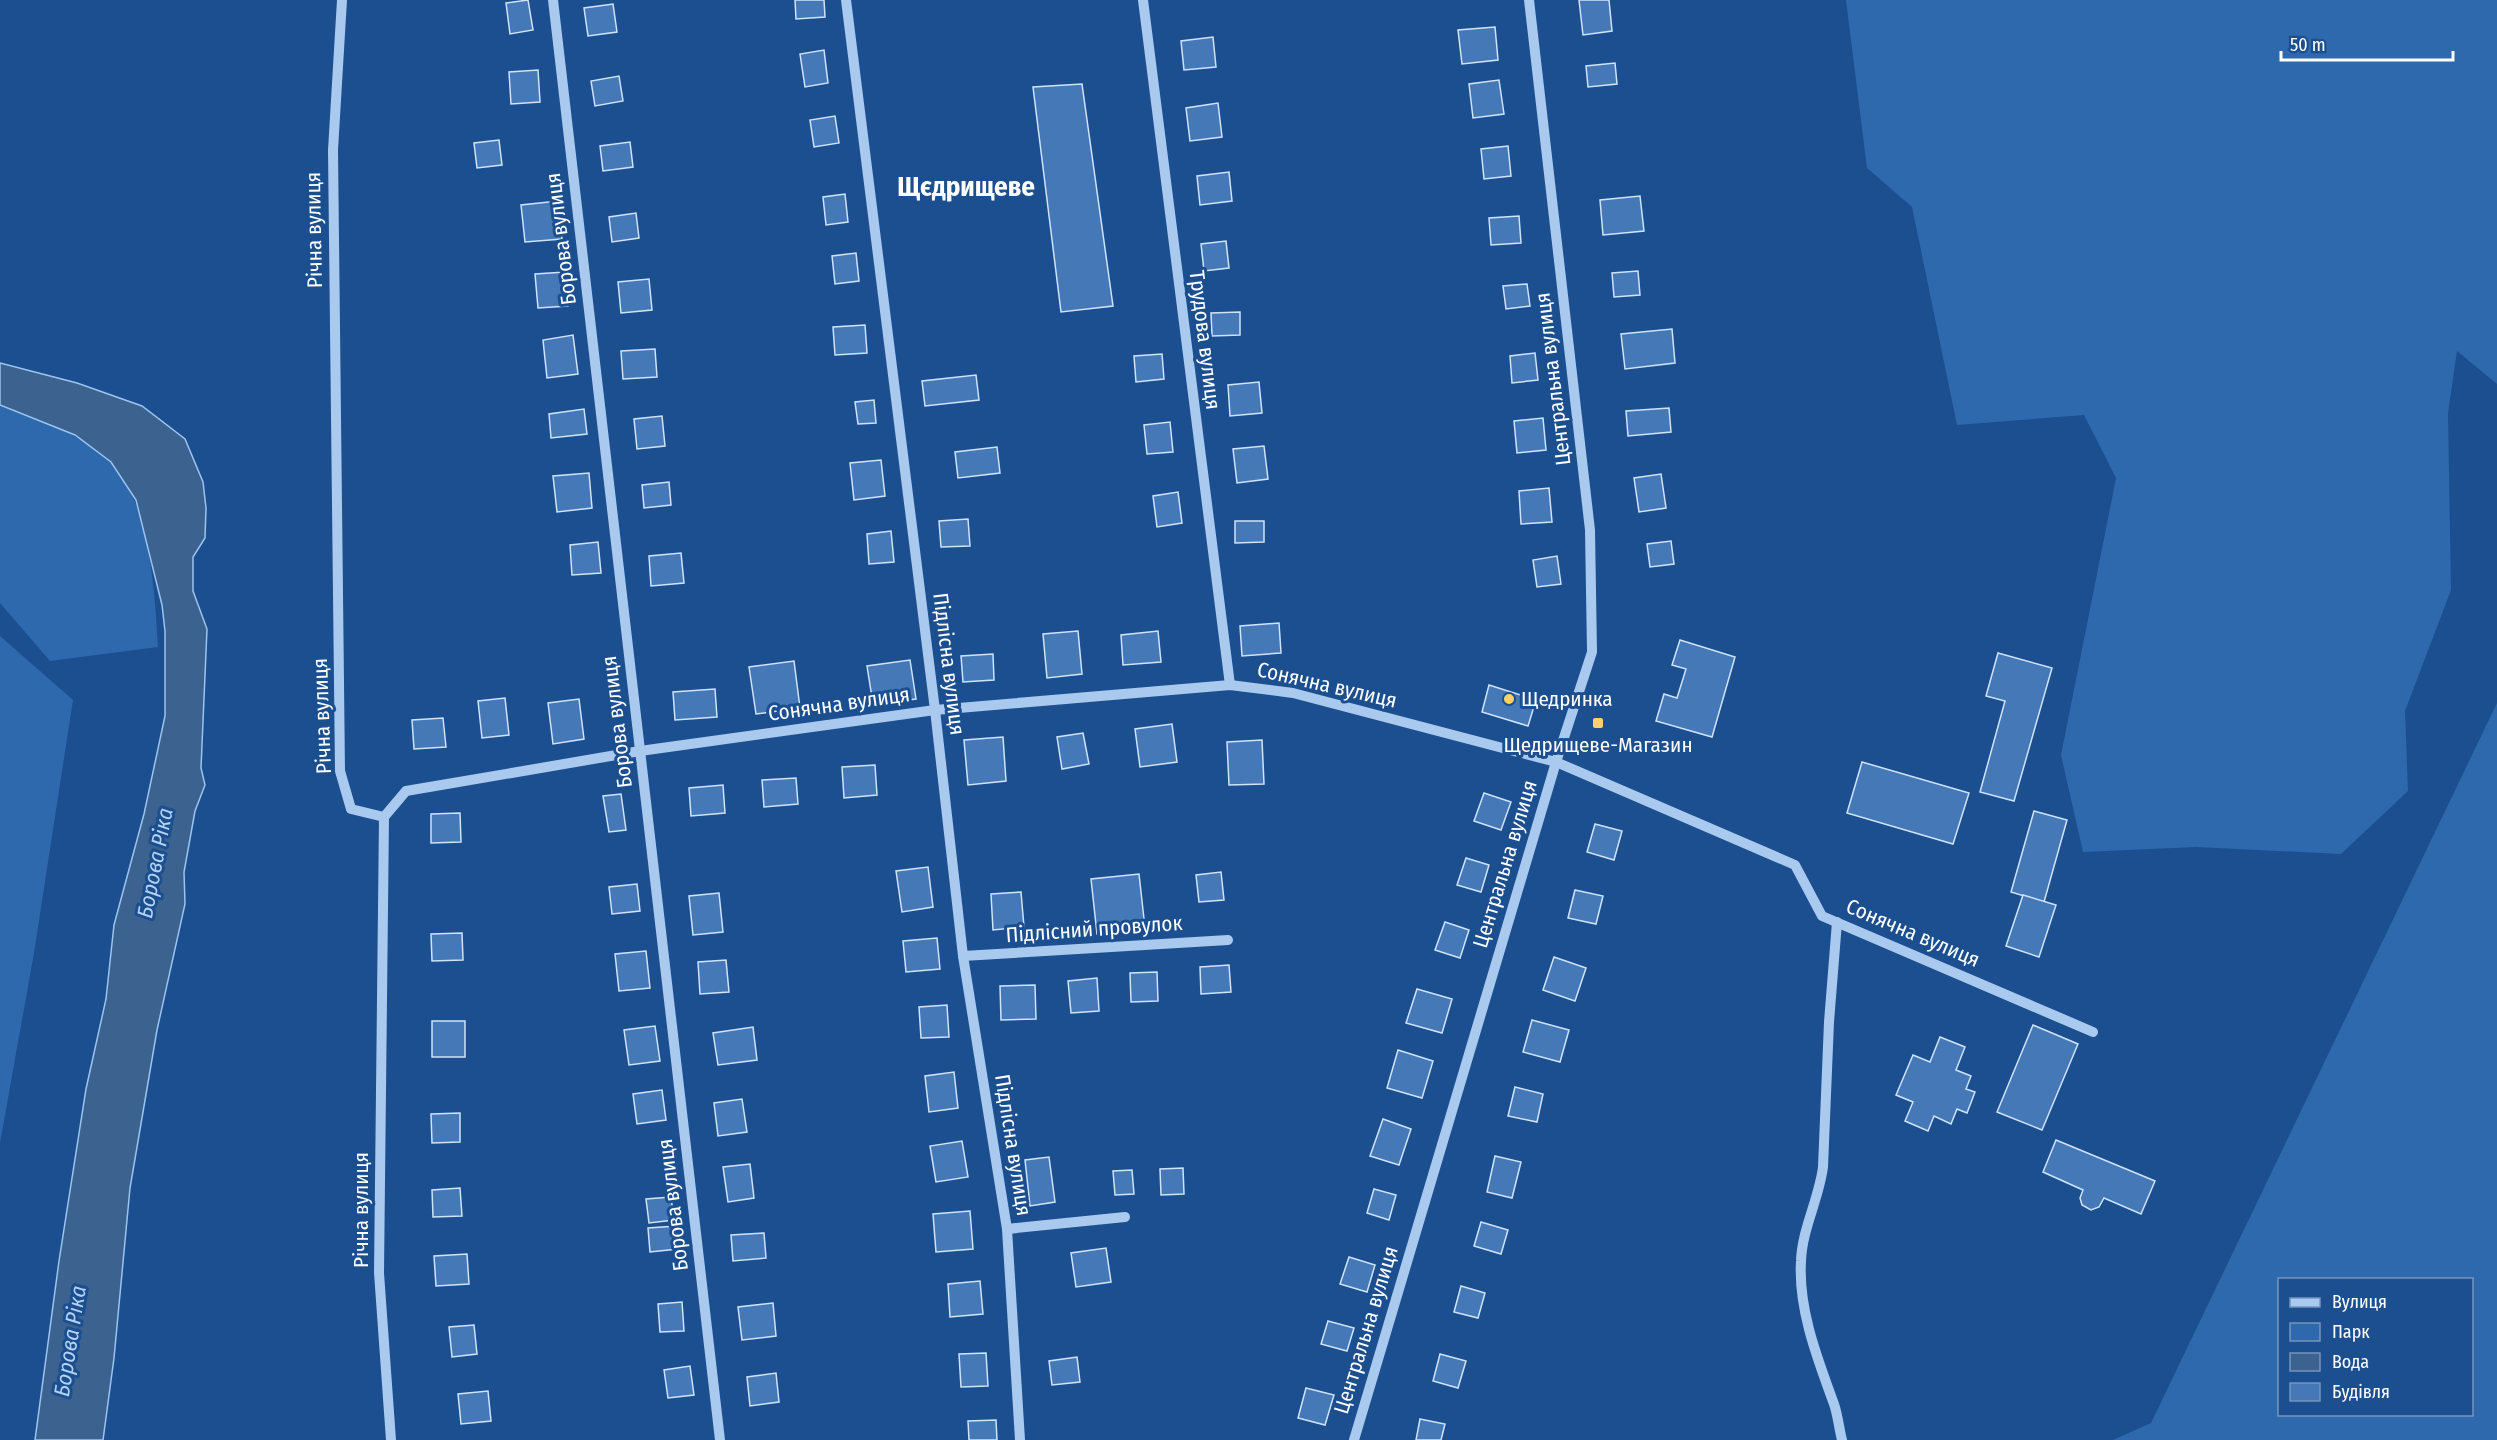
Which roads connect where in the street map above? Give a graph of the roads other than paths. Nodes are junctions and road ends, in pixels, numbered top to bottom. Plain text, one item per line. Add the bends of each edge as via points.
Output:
1 (342, 0) edge
2 (553, 0) edge
3 (846, 0) edge
4 (1143, 0) edge
5 (1529, 0) edge
6 (1230, 685) junction
7 (935, 710) junction
8 (640, 752) junction
9 (1556, 762) junction
10 (384, 817) junction
11 (1837, 922) junction
12 (1228, 940) dead end
13 (963, 956) junction
14 (2093, 1032) dead end
15 (1125, 1217) dead end
16 (1007, 1229) junction
17 (391, 1440) edge
18 (720, 1440) edge
19 (1020, 1440) edge
20 (1354, 1440) edge
21 (1842, 1440) edge

1 - 10 street, Річна вулиця via 333,150 340,771 351,809
2 - 8 street, Борова вулиця
3 - 7 street, Підлісна вулиця
4 - 6 street, Трудова вулиця
5 - 9 street, Центральна вулиця via 1590,530 1592,652
6 - 7 street, Сонячна вулиця
6 - 9 street, Сонячна вулиця via 1293,693
7 - 8 street, Сонячна вулиця
7 - 13 street, Підлісна вулиця
8 - 10 street, Сонячна вулиця via 406,791
8 - 18 street, Борова вулиця
9 - 11 street, Сонячна вулиця via 1795,865 1822,916
9 - 20 street, Центральна вулиця
10 - 17 street, Річна вулиця via 380,1273
11 - 14 street, Сонячна вулиця
11 - 21 street via 1828,1022 1823,1167 1801,1261 1808,1320
12 - 13 street, Підлісний провулок
13 - 16 street, Підлісна вулиця
15 - 16 street
16 - 19 street, Підлісна вулиця

